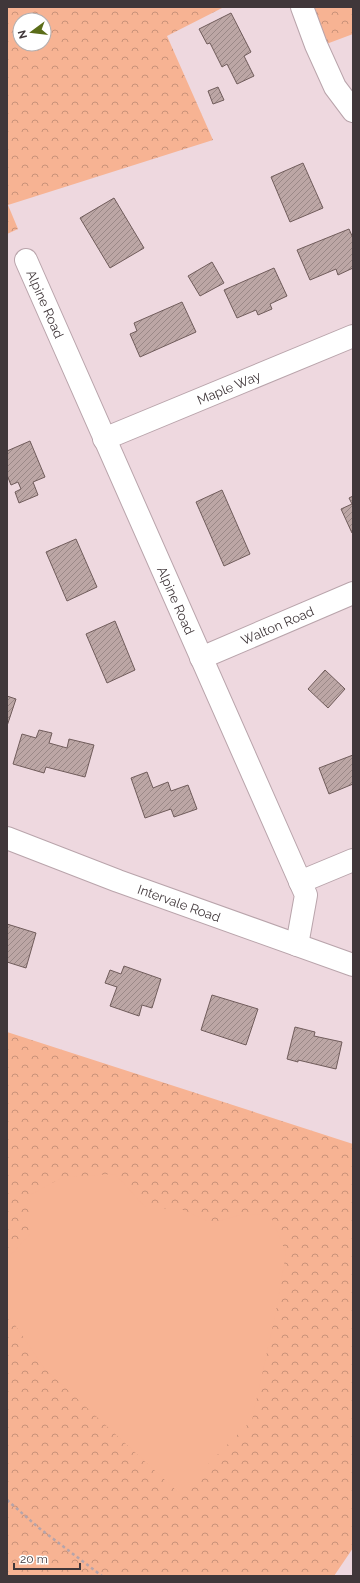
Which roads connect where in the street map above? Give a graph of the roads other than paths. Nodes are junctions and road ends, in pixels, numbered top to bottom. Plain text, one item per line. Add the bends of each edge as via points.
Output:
1 (302, 7) edge
2 (353, 112) edge
3 (26, 260) dead end
4 (353, 336) edge
5 (104, 439) junction
6 (353, 592) edge
7 (201, 658) junction
8 (7, 838) edge
9 (353, 860) edge
10 (300, 882) junction
11 (297, 945) junction
12 (353, 965) edge

1 - 2 street via 335,87
3 - 5 street, Alpine Road
4 - 5 street, Maple Way
5 - 7 street, Alpine Road
6 - 7 street, Walton Road
7 - 10 street, Alpine Road
8 - 11 street, Intervale Road
9 - 10 street
10 - 11 street, Alpine Road via 306,895
11 - 12 street, Intervale Road

